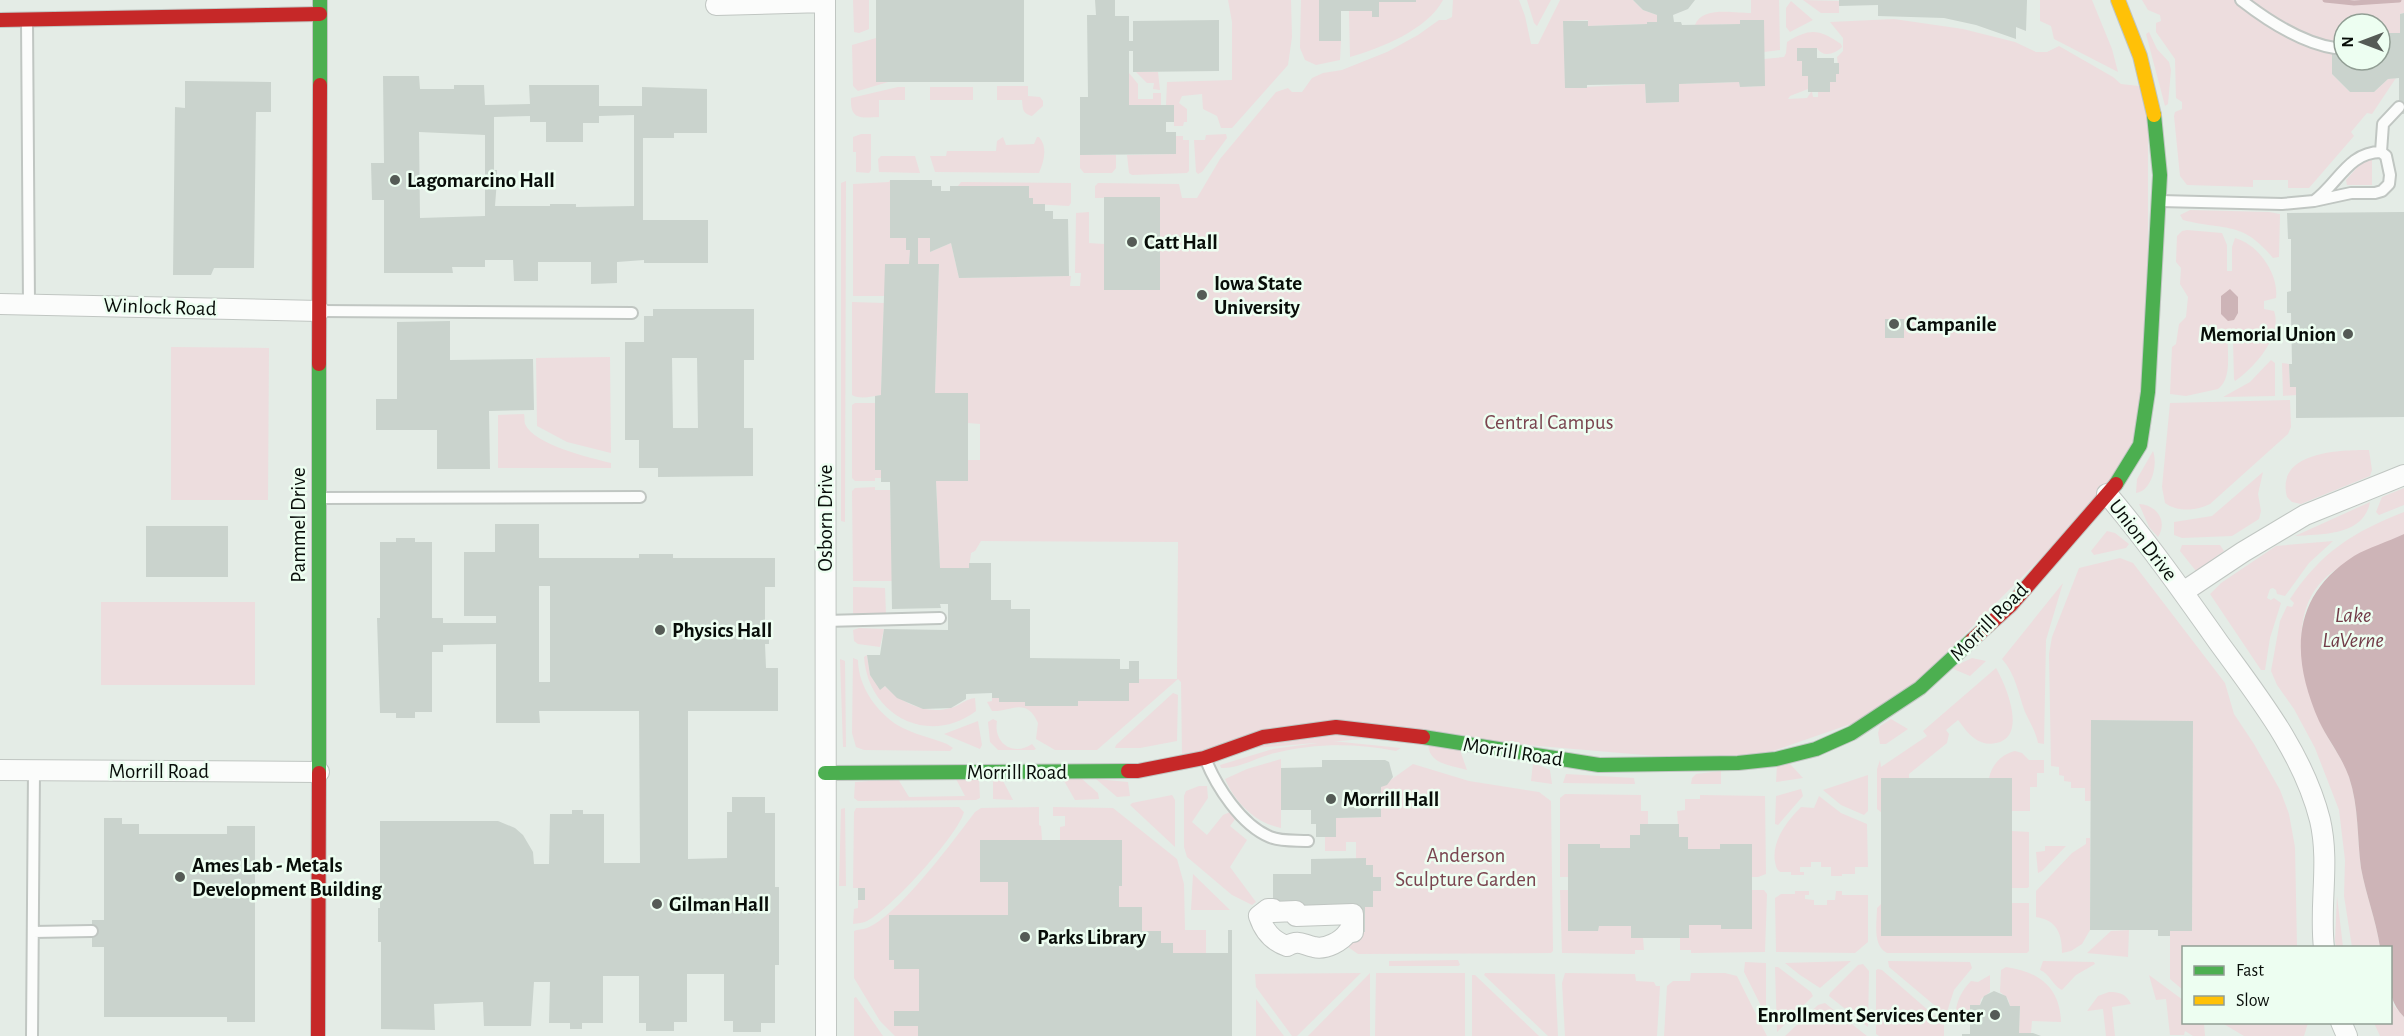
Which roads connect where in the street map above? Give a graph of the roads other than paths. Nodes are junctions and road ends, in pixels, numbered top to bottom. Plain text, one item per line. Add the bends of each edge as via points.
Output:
1 (2118, 0) edge
2 (2241, 0) edge
3 (825, 1) edge
4 (716, 5) dead end
5 (320, 7) edge
6 (0, 20) edge
7 (27, 20) junction
8 (2332, 48) edge
9 (2399, 107) dead end
10 (2381, 152) junction
11 (2160, 201) junction
12 (2314, 201) junction
13 (0, 304) edge
14 (29, 304) junction
15 (319, 311) junction
16 (632, 313) dead end
17 (2404, 476) edge
18 (2107, 494) junction
19 (319, 498) junction
20 (639, 498) dead end
21 (2183, 592) junction
22 (940, 618) dead end
23 (825, 621) junction
24 (1204, 758) junction
25 (0, 770) edge
26 (34, 770) junction
27 (319, 772) junction
28 (825, 773) junction
29 (1308, 840) dead end
30 (92, 931) dead end
31 (33, 932) junction
32 (2324, 946) edge
33 (32, 1036) edge
34 (318, 1036) edge
35 (826, 1036) edge

1 - 11 street, Union Drive via 2140,56 2154,115
2 - 8 lane via 2314,45
3 - 4 street
3 - 23 street, Osborn Drive
5 - 7 street
5 - 15 street, Pammel Drive
6 - 7 street
7 - 14 lane
9 - 10 lane via 2383,124
10 - 12 lane via 2355,159
10 - 12 lane via 2386,156 2390,175 2389,184 2382,191
11 - 12 lane
11 - 18 street, Union Drive via 2144,429 2135,456
13 - 14 street, Winlock Road
14 - 15 street, Winlock Road
15 - 16 lane
15 - 19 street, Pammel Drive
17 - 21 street via 2305,515
18 - 21 street, Union Drive
18 - 24 street, Morrill Road via 2011,604 1920,688 1852,733 1816,749 1738,764 1599,765 1336,727 1263,737
19 - 20 lane
19 - 27 street, Pammel Drive
21 - 32 street, Union Drive via 2279,729 2310,788 2325,850
22 - 23 lane
23 - 28 street, Osborn Drive
24 - 28 street, Morrill Road via 1138,771
24 - 29 lane via 1212,778 1246,820 1271,838
25 - 26 street, Morrill Road
26 - 27 street, Morrill Road
26 - 31 lane
27 - 34 street, Pammel Drive
28 - 35 street, Osborn Drive
30 - 31 lane
31 - 33 lane

